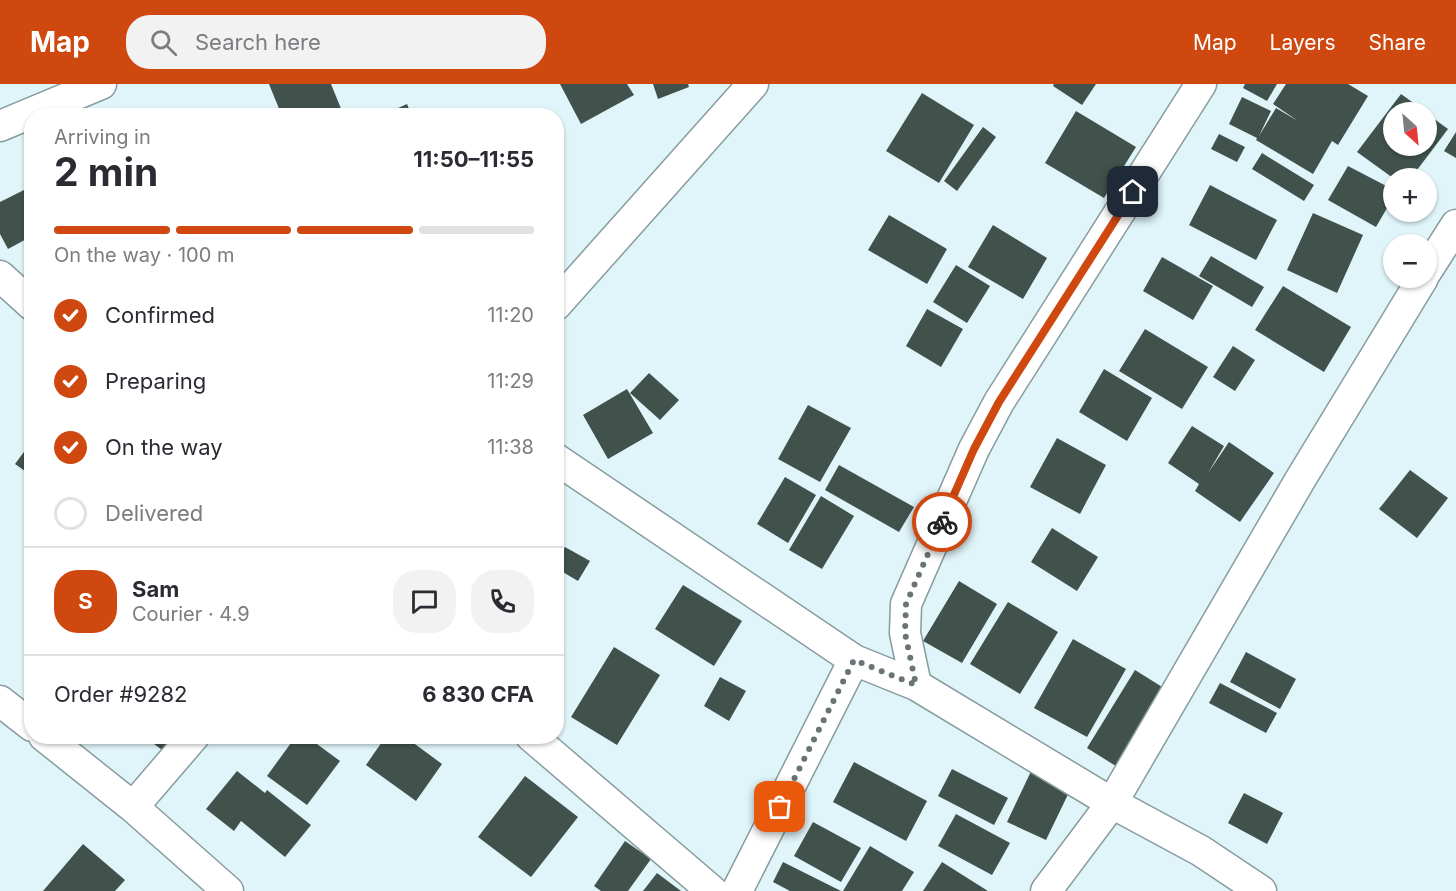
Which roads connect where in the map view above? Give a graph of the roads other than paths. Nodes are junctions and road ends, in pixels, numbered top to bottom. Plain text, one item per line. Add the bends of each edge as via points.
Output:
1 (101, 84) edge
2 (753, 84) edge
3 (1201, 84) edge
4 (43, 108) edge
5 (24, 116) edge
6 (0, 126) edge
7 (1456, 225) edge
8 (1437, 255) edge
9 (0, 276) edge
10 (1417, 288) edge
11 (564, 296) edge
12 (24, 298) edge
13 (564, 464) edge
14 (854, 660) junction
15 (916, 685) junction
16 (0, 701) edge
17 (24, 720) edge
18 (54, 744) edge
19 (187, 744) edge
20 (540, 744) edge
21 (1112, 803) junction
22 (133, 807) junction
23 (228, 891) edge
24 (712, 891) edge
25 (737, 891) edge
26 (1046, 891) edge
27 (1261, 891) edge

1 - 4 street
2 - 11 street
3 - 15 street via 999,402 974,449 906,604 905,633
5 - 6 street
7 - 8 street
9 - 12 street
10 - 21 street
13 - 14 street
14 - 15 street
14 - 25 street
15 - 21 street
16 - 17 street
18 - 22 street
19 - 22 street
20 - 24 street
21 - 26 street
21 - 27 street via 1201,851
22 - 23 street

